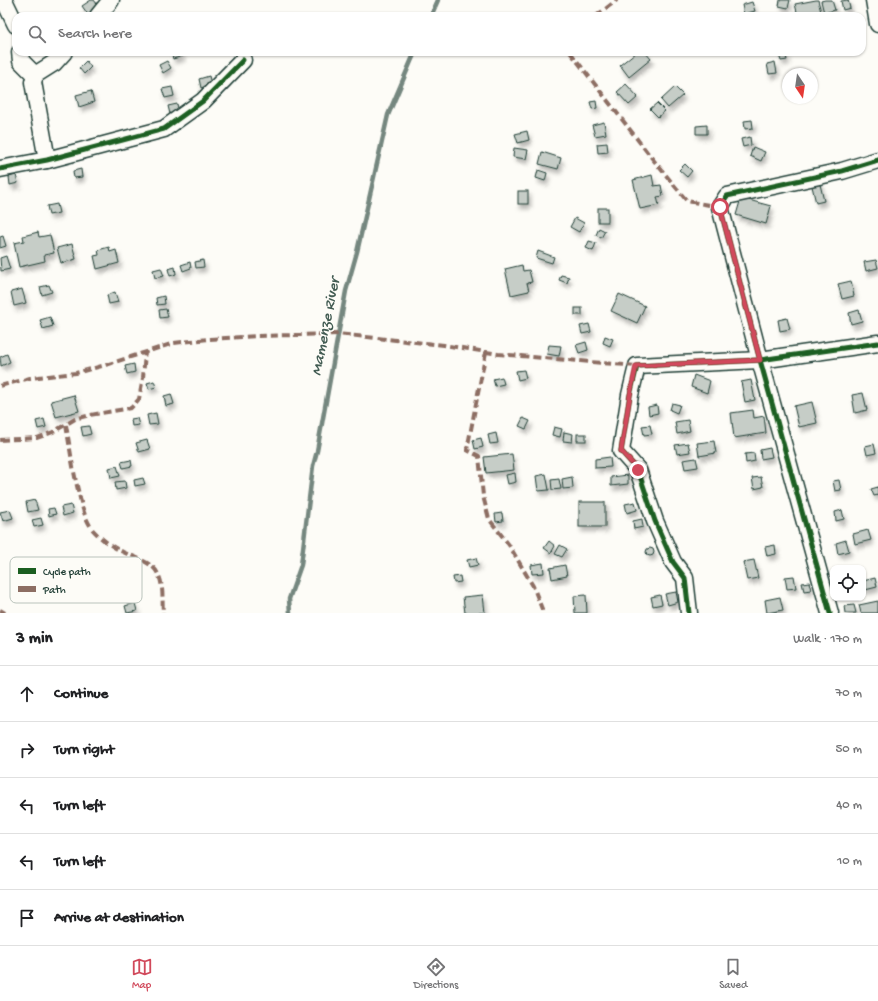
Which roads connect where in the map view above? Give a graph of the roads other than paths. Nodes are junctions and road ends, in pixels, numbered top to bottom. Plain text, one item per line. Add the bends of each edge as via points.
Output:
1 (4, 0) edge
2 (111, 0) edge
3 (874, 0) edge
4 (101, 12) edge
5 (12, 17) edge
6 (878, 24) edge
7 (20, 56) edge
8 (60, 56) edge
9 (243, 60) dead end
10 (35, 75) junction
11 (47, 160) junction
12 (878, 160) edge
13 (0, 169) edge
14 (878, 343) edge
15 (760, 360) junction
16 (689, 613) edge
17 (830, 613) edge

1 - 5 street
2 - 4 street
3 - 6 street
7 - 10 street via 21,61
8 - 10 street
9 - 11 street via 203,101 164,129
10 - 11 street via 33,82
11 - 13 street
12 - 15 street via 842,171 727,196 720,207
14 - 15 street
15 - 16 street via 636,366 621,451 638,470 654,521 673,562 685,578
15 - 17 street

